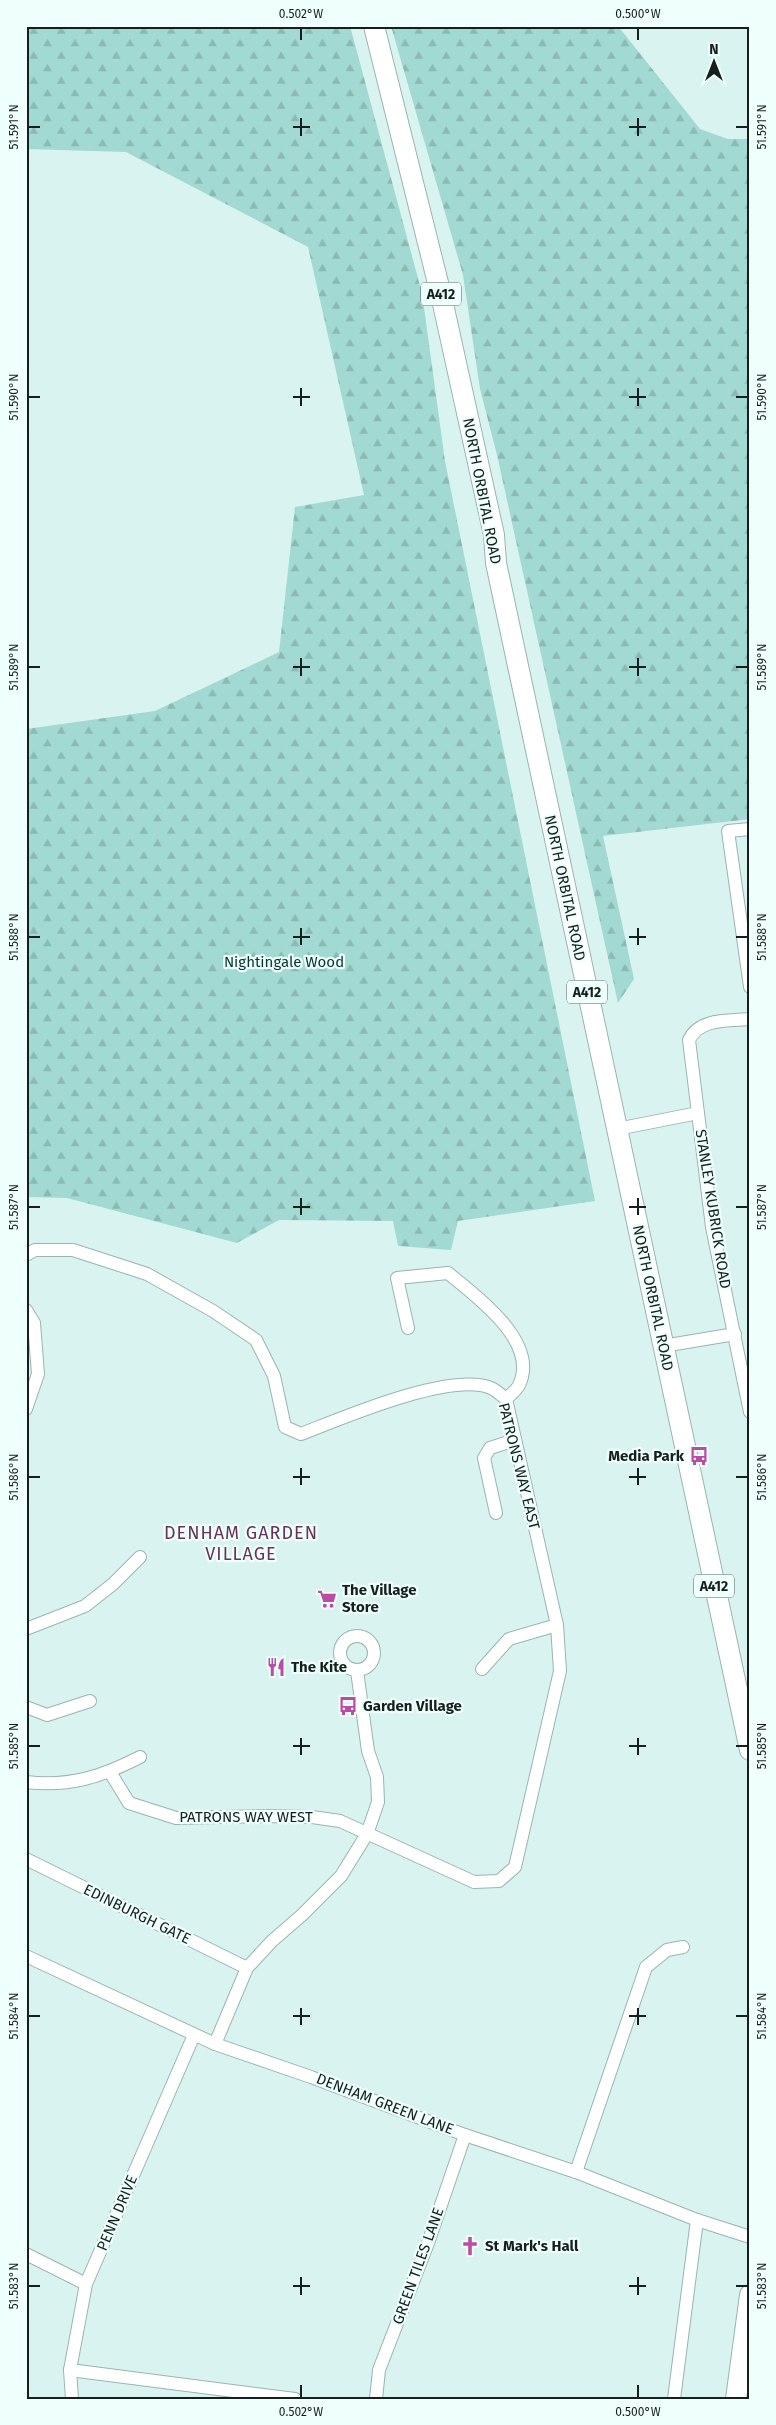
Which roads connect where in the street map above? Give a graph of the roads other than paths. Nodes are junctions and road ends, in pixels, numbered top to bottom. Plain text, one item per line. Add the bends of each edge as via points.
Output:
1 (374, 26) edge
2 (750, 829) edge
3 (750, 987) edge
4 (750, 1019) edge
5 (698, 1113) junction
6 (617, 1129) junction
7 (26, 1255) edge
8 (26, 1310) edge
9 (408, 1328) dead end
10 (735, 1334) junction
11 (663, 1346) junction
12 (506, 1399) junction
13 (26, 1409) edge
14 (750, 1412) edge
15 (515, 1440) junction
16 (496, 1513) dead end
17 (140, 1558) dead end
18 (557, 1626) junction
19 (26, 1629) edge
20 (482, 1669) dead end
21 (357, 1671) dead end
22 (90, 1700) dead end
23 (26, 1707) edge
24 (750, 1750) edge
25 (140, 1757) dead end
26 (110, 1772) junction
27 (26, 1782) edge
28 (367, 1834) junction
29 (26, 1859) edge
30 (683, 1947) dead end
31 (26, 1956) edge
32 (247, 1968) junction
33 (194, 2035) junction
34 (215, 2044) junction
35 (464, 2134) junction
36 (576, 2172) junction
37 (697, 2220) junction
38 (750, 2237) edge
39 (26, 2254) edge
40 (86, 2284) junction
41 (750, 2295) edge
42 (70, 2370) junction
43 (72, 2399) edge
44 (295, 2399) edge
45 (376, 2399) edge
46 (674, 2399) edge
47 (736, 2399) edge

1 - 6 main road, NORTH ORBITAL ROAD / A412 via 447,324 494,534 496,563
2 - 3 street via 728,831
4 - 5 street, STANLEY KUBRICK ROAD via 704,1024 694,1030 689,1040
5 - 6 street, STANLEY KUBRICK ROAD
5 - 10 street, STANLEY KUBRICK ROAD via 712,1227
6 - 11 main road, NORTH ORBITAL ROAD / A412
7 - 12 street, PATRONS WAY EAST via 35,1250 73,1250 147,1274 198,1302 256,1340 274,1376 285,1427 301,1434 402,1396 464,1384 490,1388
8 - 13 street via 34,1324 38,1374
9 - 12 street via 397,1278 448,1273 493,1311 515,1336 524,1368 519,1386
10 - 11 street
10 - 14 street, STANLEY KUBRICK ROAD
11 - 24 main road, NORTH ORBITAL ROAD / A412
12 - 15 street, PATRONS WAY EAST
15 - 16 street via 490,1448 484,1458
15 - 18 street, PATRONS WAY EAST
17 - 19 street via 85,1606
18 - 20 street via 509,1639
18 - 28 street, PATRONS WAY EAST via 560,1671 515,1867 499,1881 474,1882
21 - 28 street via 368,1751 377,1777 378,1802
22 - 23 street via 46,1715
25 - 26 street
26 - 27 street via 70,1783
26 - 28 street, PATRONS WAY WEST via 129,1803 176,1818 312,1817 340,1821
28 - 32 street via 341,1876
29 - 32 street, EDINBURGH GATE
30 - 36 street via 667,1950 646,1967
31 - 33 street, DENHAM GREEN LANE
32 - 34 street
33 - 34 street, DENHAM GREEN LANE
33 - 40 street, PENN DRIVE
34 - 35 street, DENHAM GREEN LANE via 311,2076
35 - 36 street, DENHAM GREEN LANE
35 - 45 street, GREEN TILES LANE via 428,2243 379,2370
36 - 37 street, DENHAM GREEN LANE
37 - 38 street, DENHAM GREEN LANE
37 - 46 street
39 - 40 street
40 - 42 street, PENN DRIVE
41 - 47 main road
42 - 43 street, PENN DRIVE
42 - 44 street

